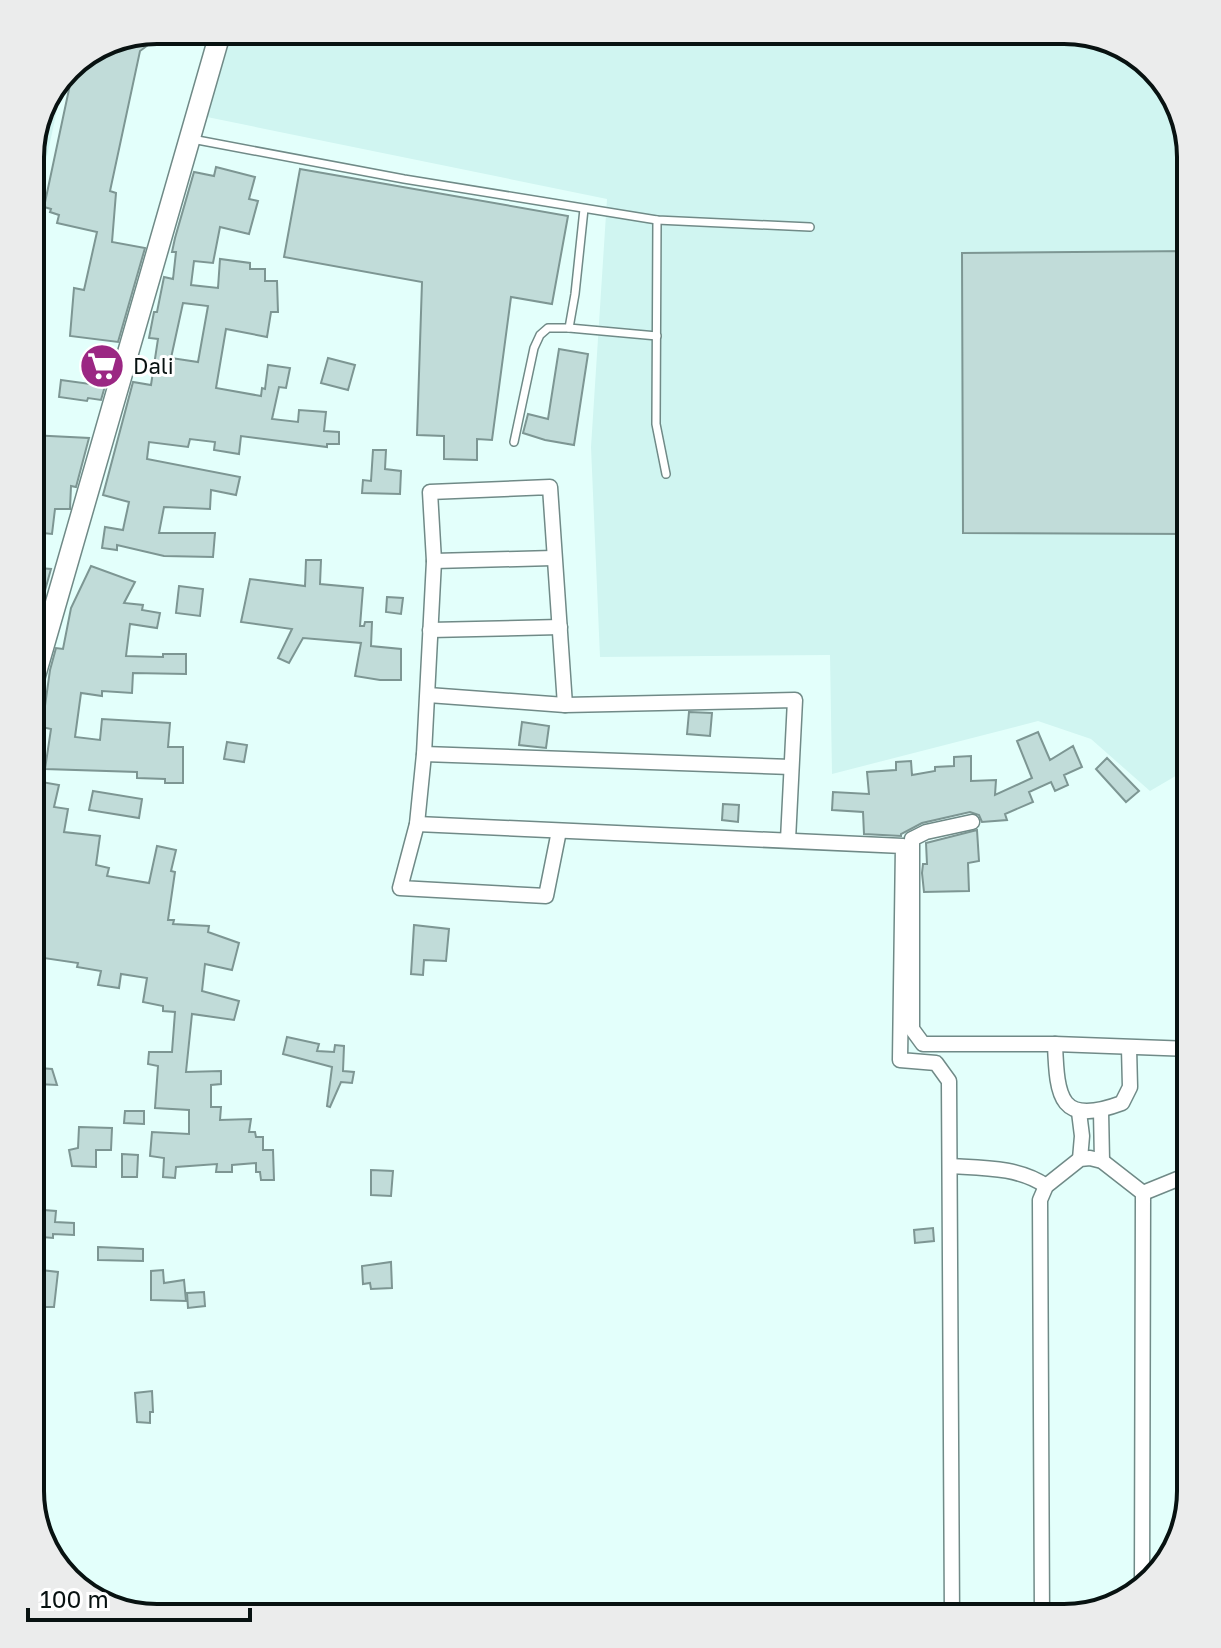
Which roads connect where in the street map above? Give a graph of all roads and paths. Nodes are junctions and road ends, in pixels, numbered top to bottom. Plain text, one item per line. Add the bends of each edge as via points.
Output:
1 (217, 44) edge
2 (191, 139) junction
3 (584, 209) junction
4 (657, 220) junction
5 (810, 227) dead end
6 (569, 328) junction
7 (657, 336) junction
8 (514, 442) dead end
9 (666, 474) dead end
10 (553, 558) junction
11 (434, 561) junction
12 (560, 627) junction
13 (430, 630) junction
14 (44, 645) edge
15 (428, 695) junction
16 (565, 705) junction
17 (424, 754) junction
18 (791, 767) junction
19 (972, 822) dead end
20 (417, 824) junction
21 (559, 831) junction
22 (788, 840) junction
23 (1055, 1044) junction
24 (1129, 1048) junction
25 (1177, 1049) edge
26 (1101, 1111) junction
27 (1079, 1112) junction
28 (1080, 1159) junction
29 (1102, 1161) junction
30 (950, 1166) junction
31 (1177, 1179) edge
32 (1046, 1186) junction
33 (1143, 1193) junction
34 (1142, 1572) edge
35 (952, 1604) edge
36 (1042, 1604) edge

1 - 2 street
2 - 3 lane
2 - 14 street
3 - 4 lane
3 - 6 lane
4 - 5 lane
4 - 7 lane
6 - 7 lane
6 - 8 lane via 548,328 540,335
7 - 9 lane via 656,424
10 - 11 street
10 - 11 street via 550,487 430,492
10 - 12 street
11 - 13 street
12 - 13 street
12 - 16 street
13 - 15 street
15 - 16 street
15 - 17 street
16 - 18 street via 795,700
17 - 18 street
17 - 20 street
18 - 22 street
19 - 23 street via 912,839 912,1029 923,1044
20 - 21 street
20 - 21 street via 400,888 546,896
21 - 22 street
22 - 30 street via 903,846 900,1060 936,1063 949,1081
23 - 24 street
23 - 27 street via 1056,1085 1064,1102
24 - 25 street
24 - 26 street via 1130,1087 1122,1103
26 - 27 street
26 - 29 street
27 - 28 street
28 - 29 street
28 - 32 street
29 - 33 street
30 - 32 street via 1031,1175
30 - 35 street
31 - 33 street
32 - 36 street via 1040,1200
33 - 34 street

